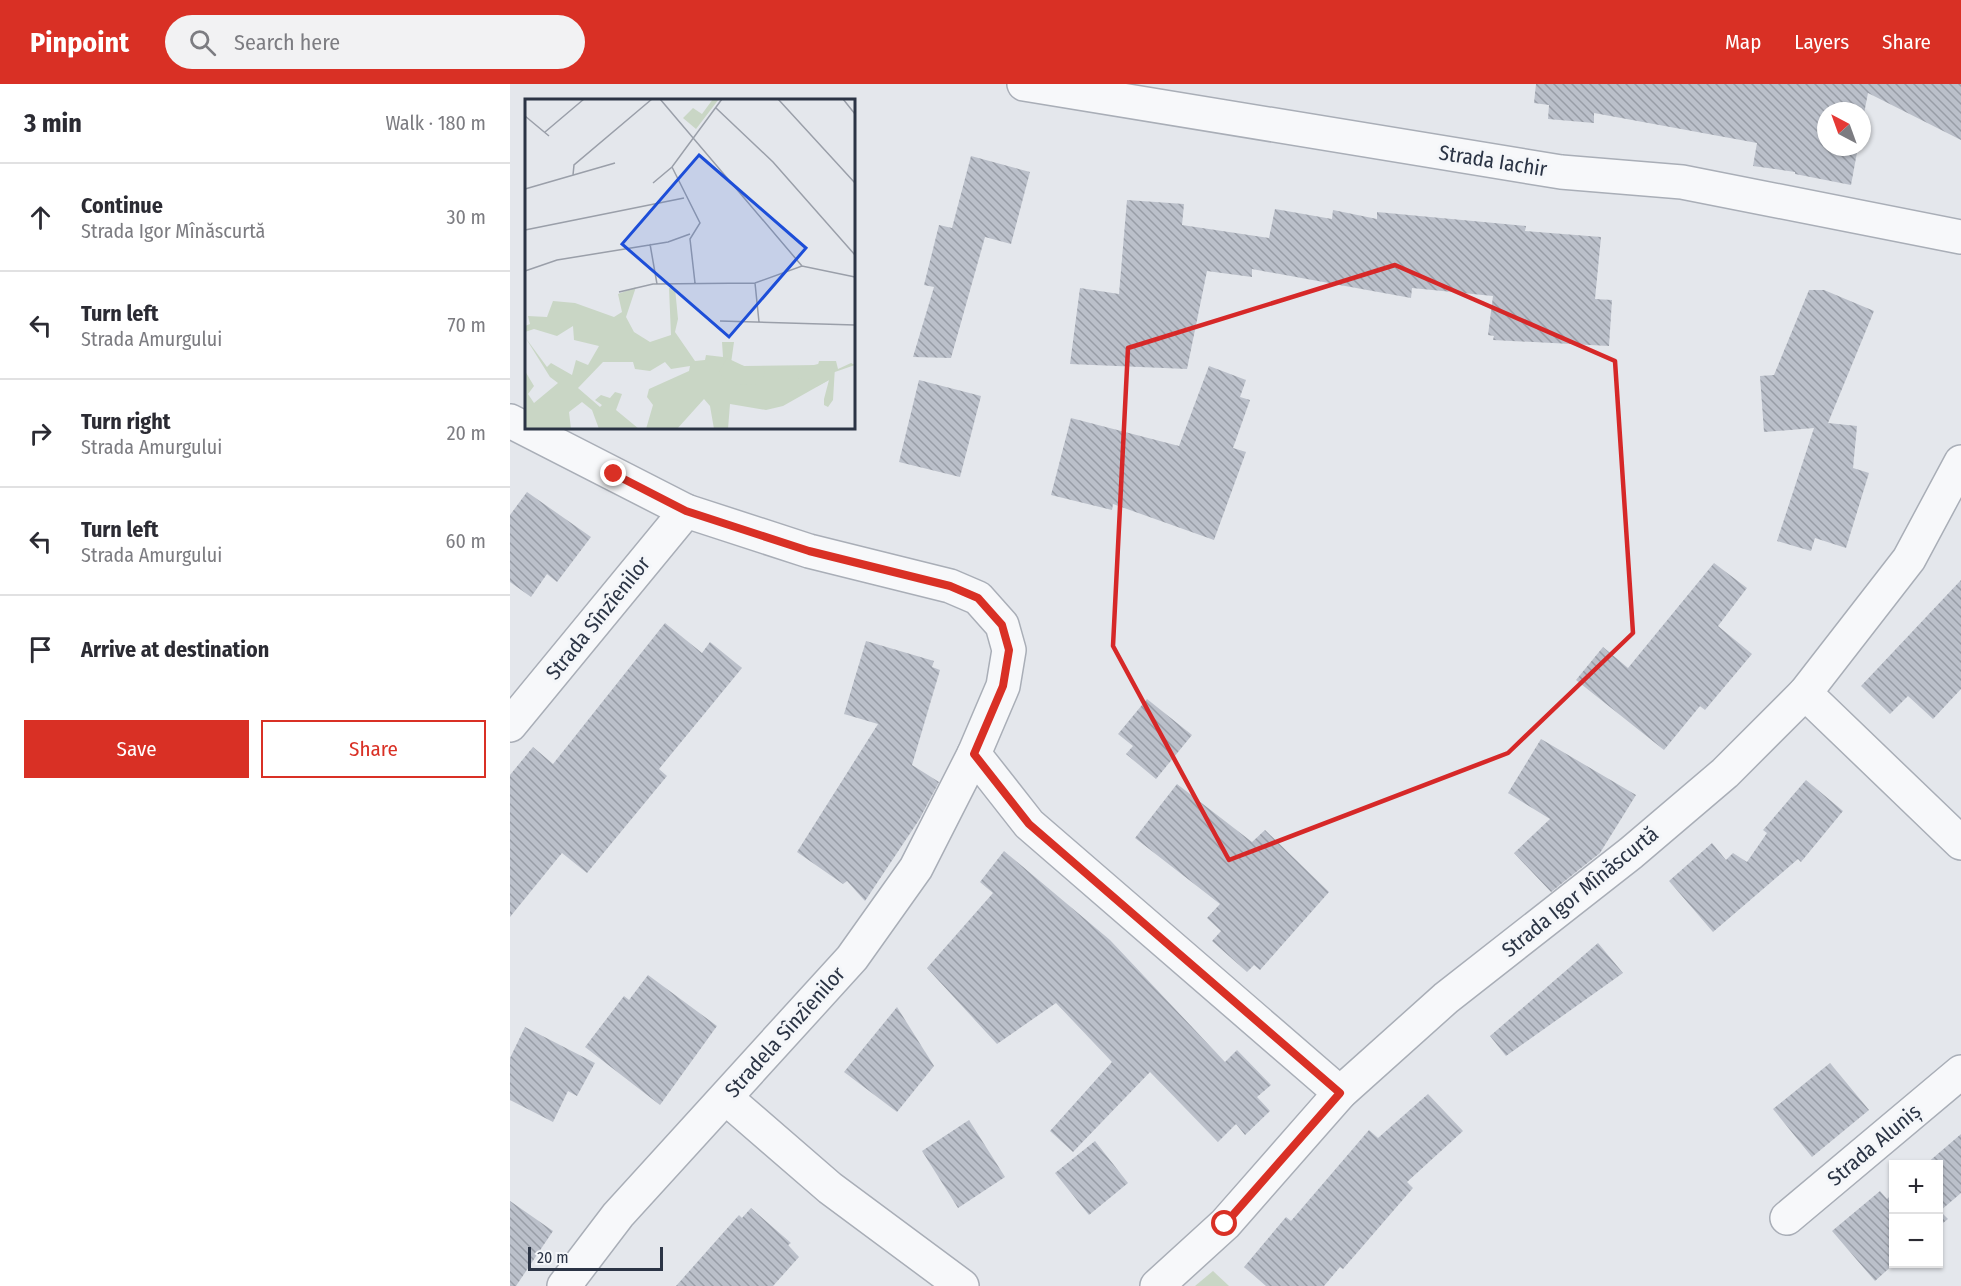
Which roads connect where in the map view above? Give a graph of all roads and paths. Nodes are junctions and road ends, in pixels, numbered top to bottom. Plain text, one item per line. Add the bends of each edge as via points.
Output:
1 (1024, 84) edge
2 (1961, 237) edge
3 (510, 421) edge
4 (525, 429) edge
5 (526, 429) edge
6 (1961, 462) edge
7 (686, 511) junction
8 (1805, 693) junction
9 (510, 725) edge
10 (974, 754) junction
11 (1961, 843) edge
12 (1961, 1072) edge
13 (1340, 1093) junction
14 (726, 1098) junction
15 (1787, 1218) dead end
16 (564, 1286) edge
17 (962, 1286) edge
18 (1157, 1286) edge

1 - 2 street, Strada Iachir via 1561,172 1682,182
3 - 4 street, Stradela Sînzîenilor
5 - 7 street, Stradela Sînzîenilor
6 - 8 street, Strada Igor Mînăscurtă via 1909,559
7 - 9 street, Strada Sînzîenilor
7 - 10 street, Stradela Sînzîenilor via 809,551 950,586 978,598 1002,625 1009,650 1003,686
8 - 11 street
8 - 13 street, Strada Igor Mînăscurtă via 1725,773 1631,853 1446,998
10 - 13 street via 1029,824
10 - 14 street, Stradela Sînzîenilor via 916,868 859,949
12 - 15 street, Strada Aluniș
13 - 18 street, Strada Igor Mînăscurtă via 1225,1224
14 - 16 street, Stradela Sînzîenilor via 618,1215
14 - 17 street via 830,1188

